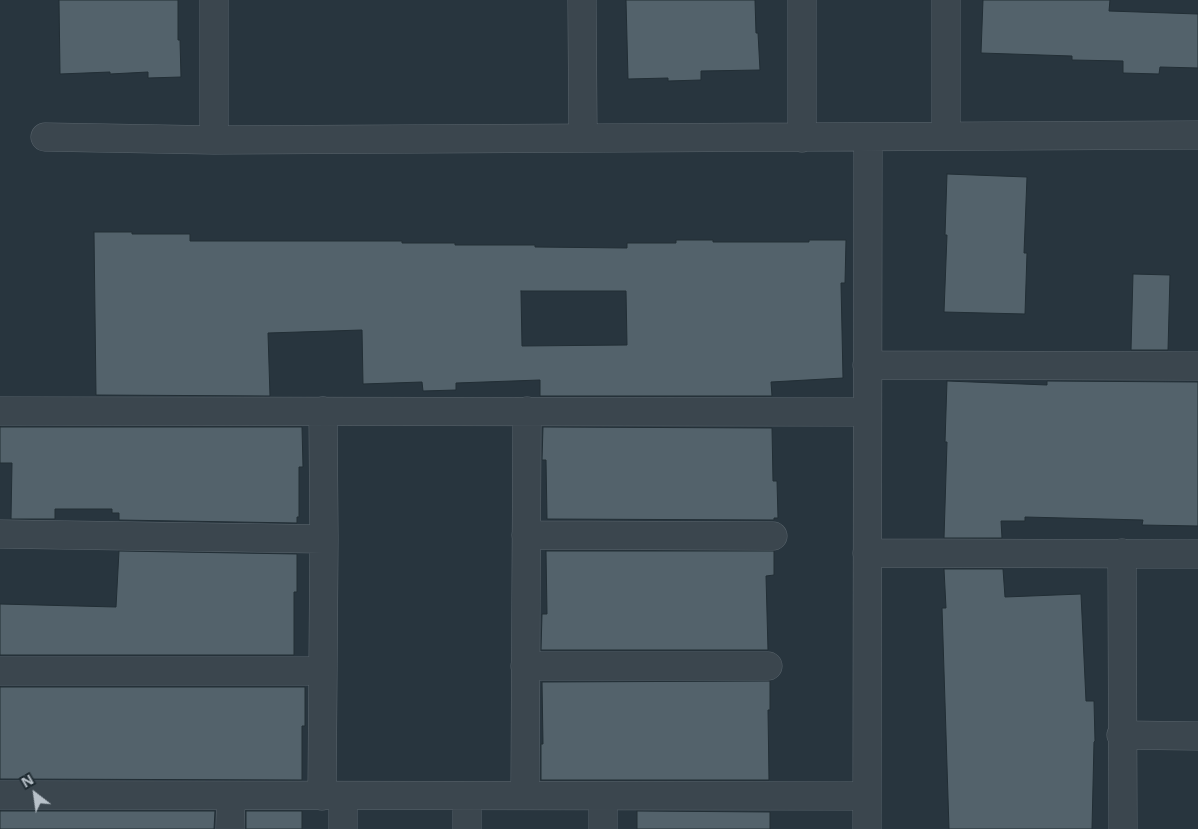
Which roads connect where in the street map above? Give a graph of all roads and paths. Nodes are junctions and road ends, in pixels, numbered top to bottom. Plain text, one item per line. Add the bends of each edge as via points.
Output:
1 (214, 0) edge
2 (582, 0) edge
3 (802, 0) edge
4 (946, 0) edge
5 (946, 136) junction
6 (1198, 136) edge
7 (45, 137) dead end
8 (868, 137) junction
9 (583, 138) junction
10 (802, 138) junction
11 (214, 140) junction
12 (867, 365) junction
13 (1198, 366) edge
14 (0, 411) edge
15 (323, 411) junction
16 (527, 412) junction
17 (867, 412) junction
18 (0, 534) edge
19 (526, 535) junction
20 (773, 536) dead end
21 (324, 539) junction
22 (867, 553) junction
23 (1122, 554) junction
24 (1198, 554) edge
25 (525, 666) junction
26 (768, 666) dead end
27 (0, 671) edge
28 (322, 671) junction
29 (1121, 736) junction
30 (1198, 736) edge
31 (0, 795) edge
32 (525, 795) junction
33 (231, 796) junction
34 (332, 796) junction
35 (467, 796) junction
36 (603, 796) junction
37 (867, 796) junction
38 (230, 829) edge
39 (343, 829) edge
40 (467, 829) edge
41 (603, 829) edge
42 (867, 829) edge
43 (1122, 829) edge

1 - 11 street
2 - 9 street
3 - 10 street
4 - 5 street
5 - 6 street
5 - 8 street
7 - 11 street
8 - 10 street
8 - 12 street
9 - 10 street
9 - 11 street
12 - 13 street
12 - 17 street
14 - 15 street
15 - 16 street
15 - 21 street
16 - 17 street
16 - 19 street
17 - 22 street
18 - 21 street
19 - 20 street
19 - 25 street
21 - 28 street
22 - 23 street
22 - 37 street
23 - 24 street
23 - 29 street
25 - 26 street
25 - 32 street
27 - 28 street
28 - 34 street
29 - 30 street
29 - 43 street
31 - 33 street
32 - 35 street
32 - 36 street
33 - 34 street
33 - 38 street
34 - 35 street
34 - 39 street
35 - 40 street
36 - 37 street
36 - 41 street
37 - 42 street

